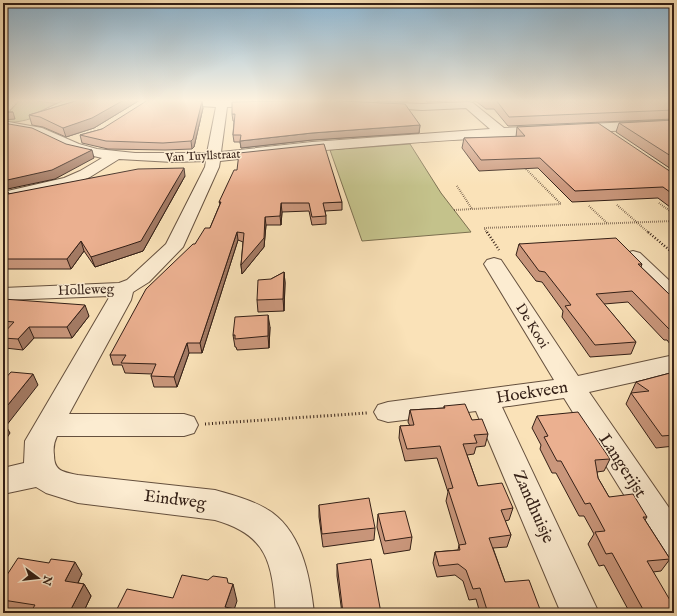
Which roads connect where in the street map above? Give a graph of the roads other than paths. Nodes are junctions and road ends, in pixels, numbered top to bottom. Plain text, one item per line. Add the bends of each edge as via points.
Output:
1 (27, 129) edge
2 (219, 129) edge
3 (496, 129) edge
4 (564, 129) edge
5 (600, 129) edge
6 (500, 132) junction
7 (86, 137) edge
8 (616, 140) edge
9 (66, 143) junction
10 (115, 156) junction
11 (215, 157) junction
12 (3, 197) edge
13 (633, 257) edge
14 (494, 264) road end
15 (123, 289) junction
16 (3, 294) edge
17 (674, 297) edge
18 (674, 364) edge
19 (570, 387) junction
20 (485, 400) junction
21 (388, 412) road end
22 (48, 425) junction
23 (184, 425) road end
24 (42, 474) junction
25 (3, 481) edge
26 (674, 544) edge
27 (295, 613) edge
28 (580, 613) edge

1 - 9 street, Van Tuyllstraat
2 - 11 street, Holleweg
3 - 6 street
4 - 6 street, Van Tuyllstraat
5 - 8 street
6 - 11 street, Van Tuyllstraat
7 - 9 street
9 - 10 street, Van Tuyllstraat via 84,150
10 - 11 street, Van Tuyllstraat
10 - 12 street via 69,181
11 - 15 street, Holleweg via 174,247 142,278
13 - 17 street
14 - 19 street, De Kooi
15 - 16 street, Holleweg
15 - 22 street via 120,300
18 - 19 street, Hoekveen
19 - 20 street, Hoekveen
19 - 26 street, Langerijst
20 - 21 street, Hoekveen
20 - 28 street, Zandhuisje
22 - 23 street
22 - 24 street via 38,452 38,465
24 - 25 street
24 - 27 street, Eindweg via 50,481 72,488 215,505 250,515 276,539 287,562 293,587

